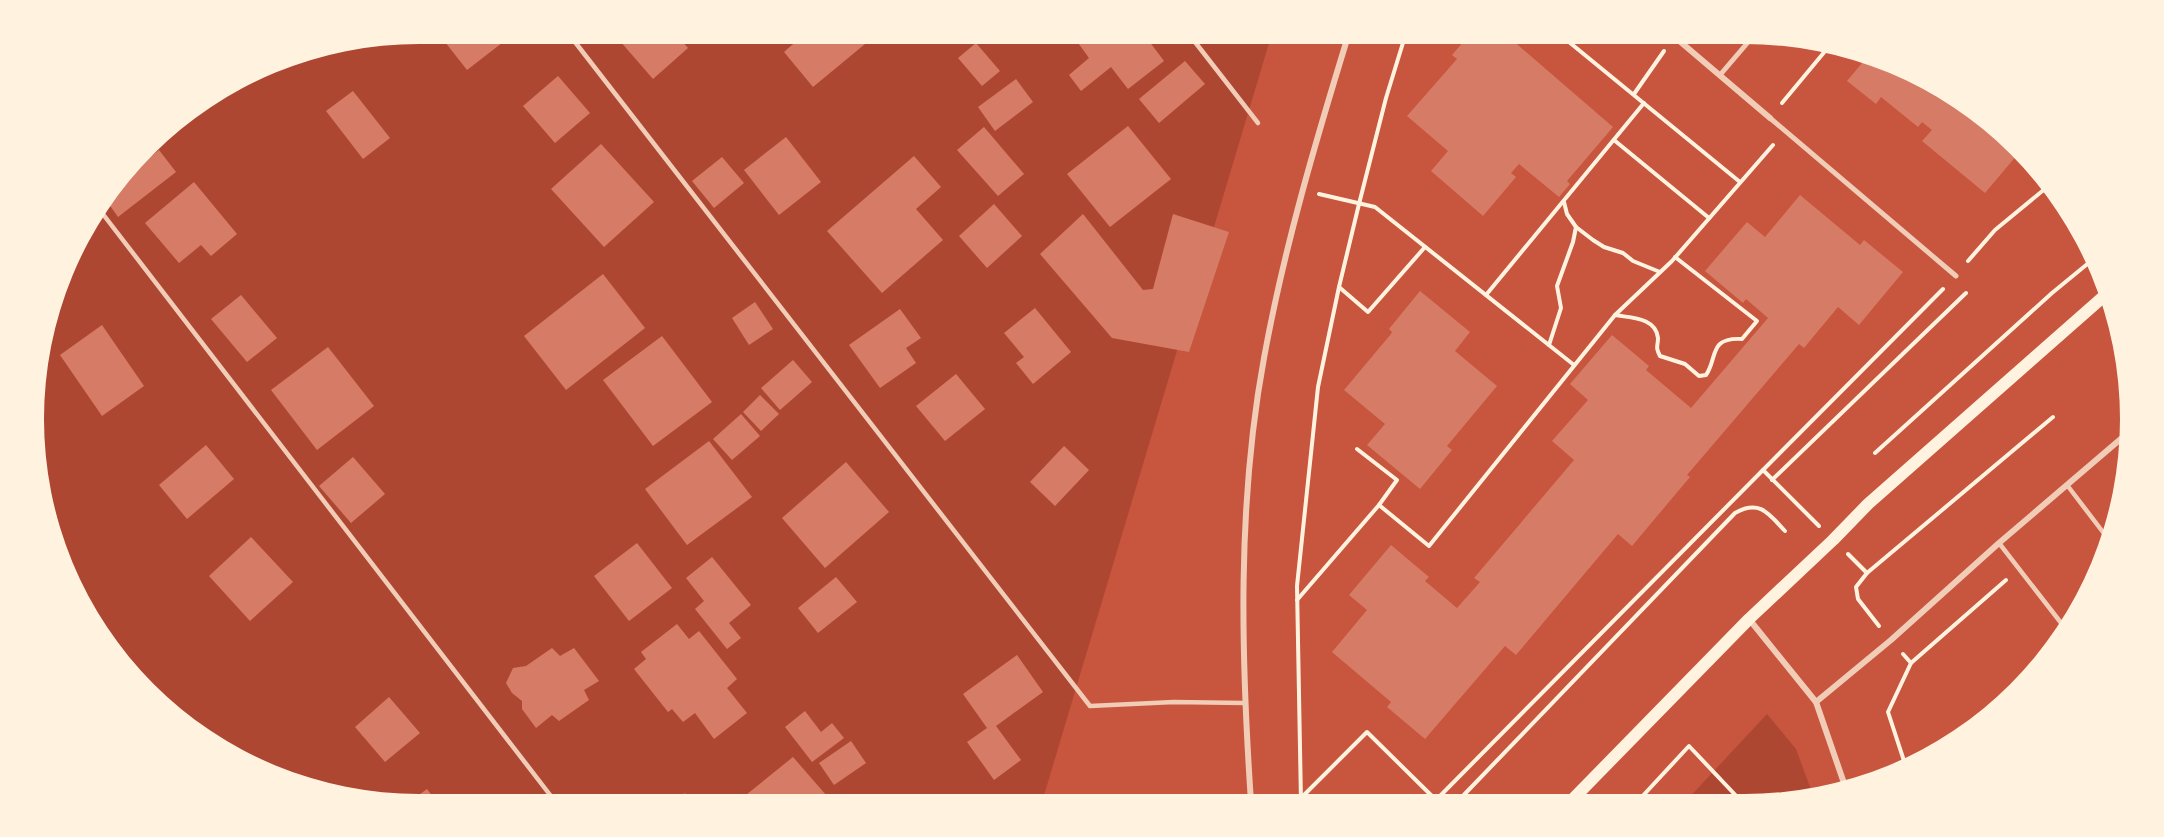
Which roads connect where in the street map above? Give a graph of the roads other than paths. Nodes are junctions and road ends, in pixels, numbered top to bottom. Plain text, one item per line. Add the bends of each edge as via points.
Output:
1 (577, 44) edge
2 (1197, 44) edge
3 (1346, 44) edge
4 (1683, 44) edge
5 (1746, 44) edge
6 (1720, 75) junction
7 (1770, 118) joint
8 (1258, 123) dead end
9 (104, 215) edge
10 (1956, 276) road end
11 (2101, 299) edge
12 (2120, 440) edge
13 (2067, 485) junction
14 (2103, 532) edge
15 (1999, 543) junction
16 (1749, 619) junction
17 (2060, 622) edge
18 (1816, 702) junction
19 (1244, 703) junction
20 (1843, 781) edge
21 (549, 794) edge
22 (1250, 794) edge
23 (1578, 794) edge

1 - 19 lane via 1090,706
2 - 8 lane
3 - 19 street via 1303,190 1264,358 1253,433 1244,571
4 - 6 street
5 - 6 street
6 - 7 street
7 - 10 street
9 - 21 lane
11 - 16 main road via 1868,504
12 - 13 street
13 - 14 lane
13 - 15 street
15 - 17 lane
15 - 18 street
16 - 18 street
16 - 23 main road
18 - 20 street
19 - 22 street

